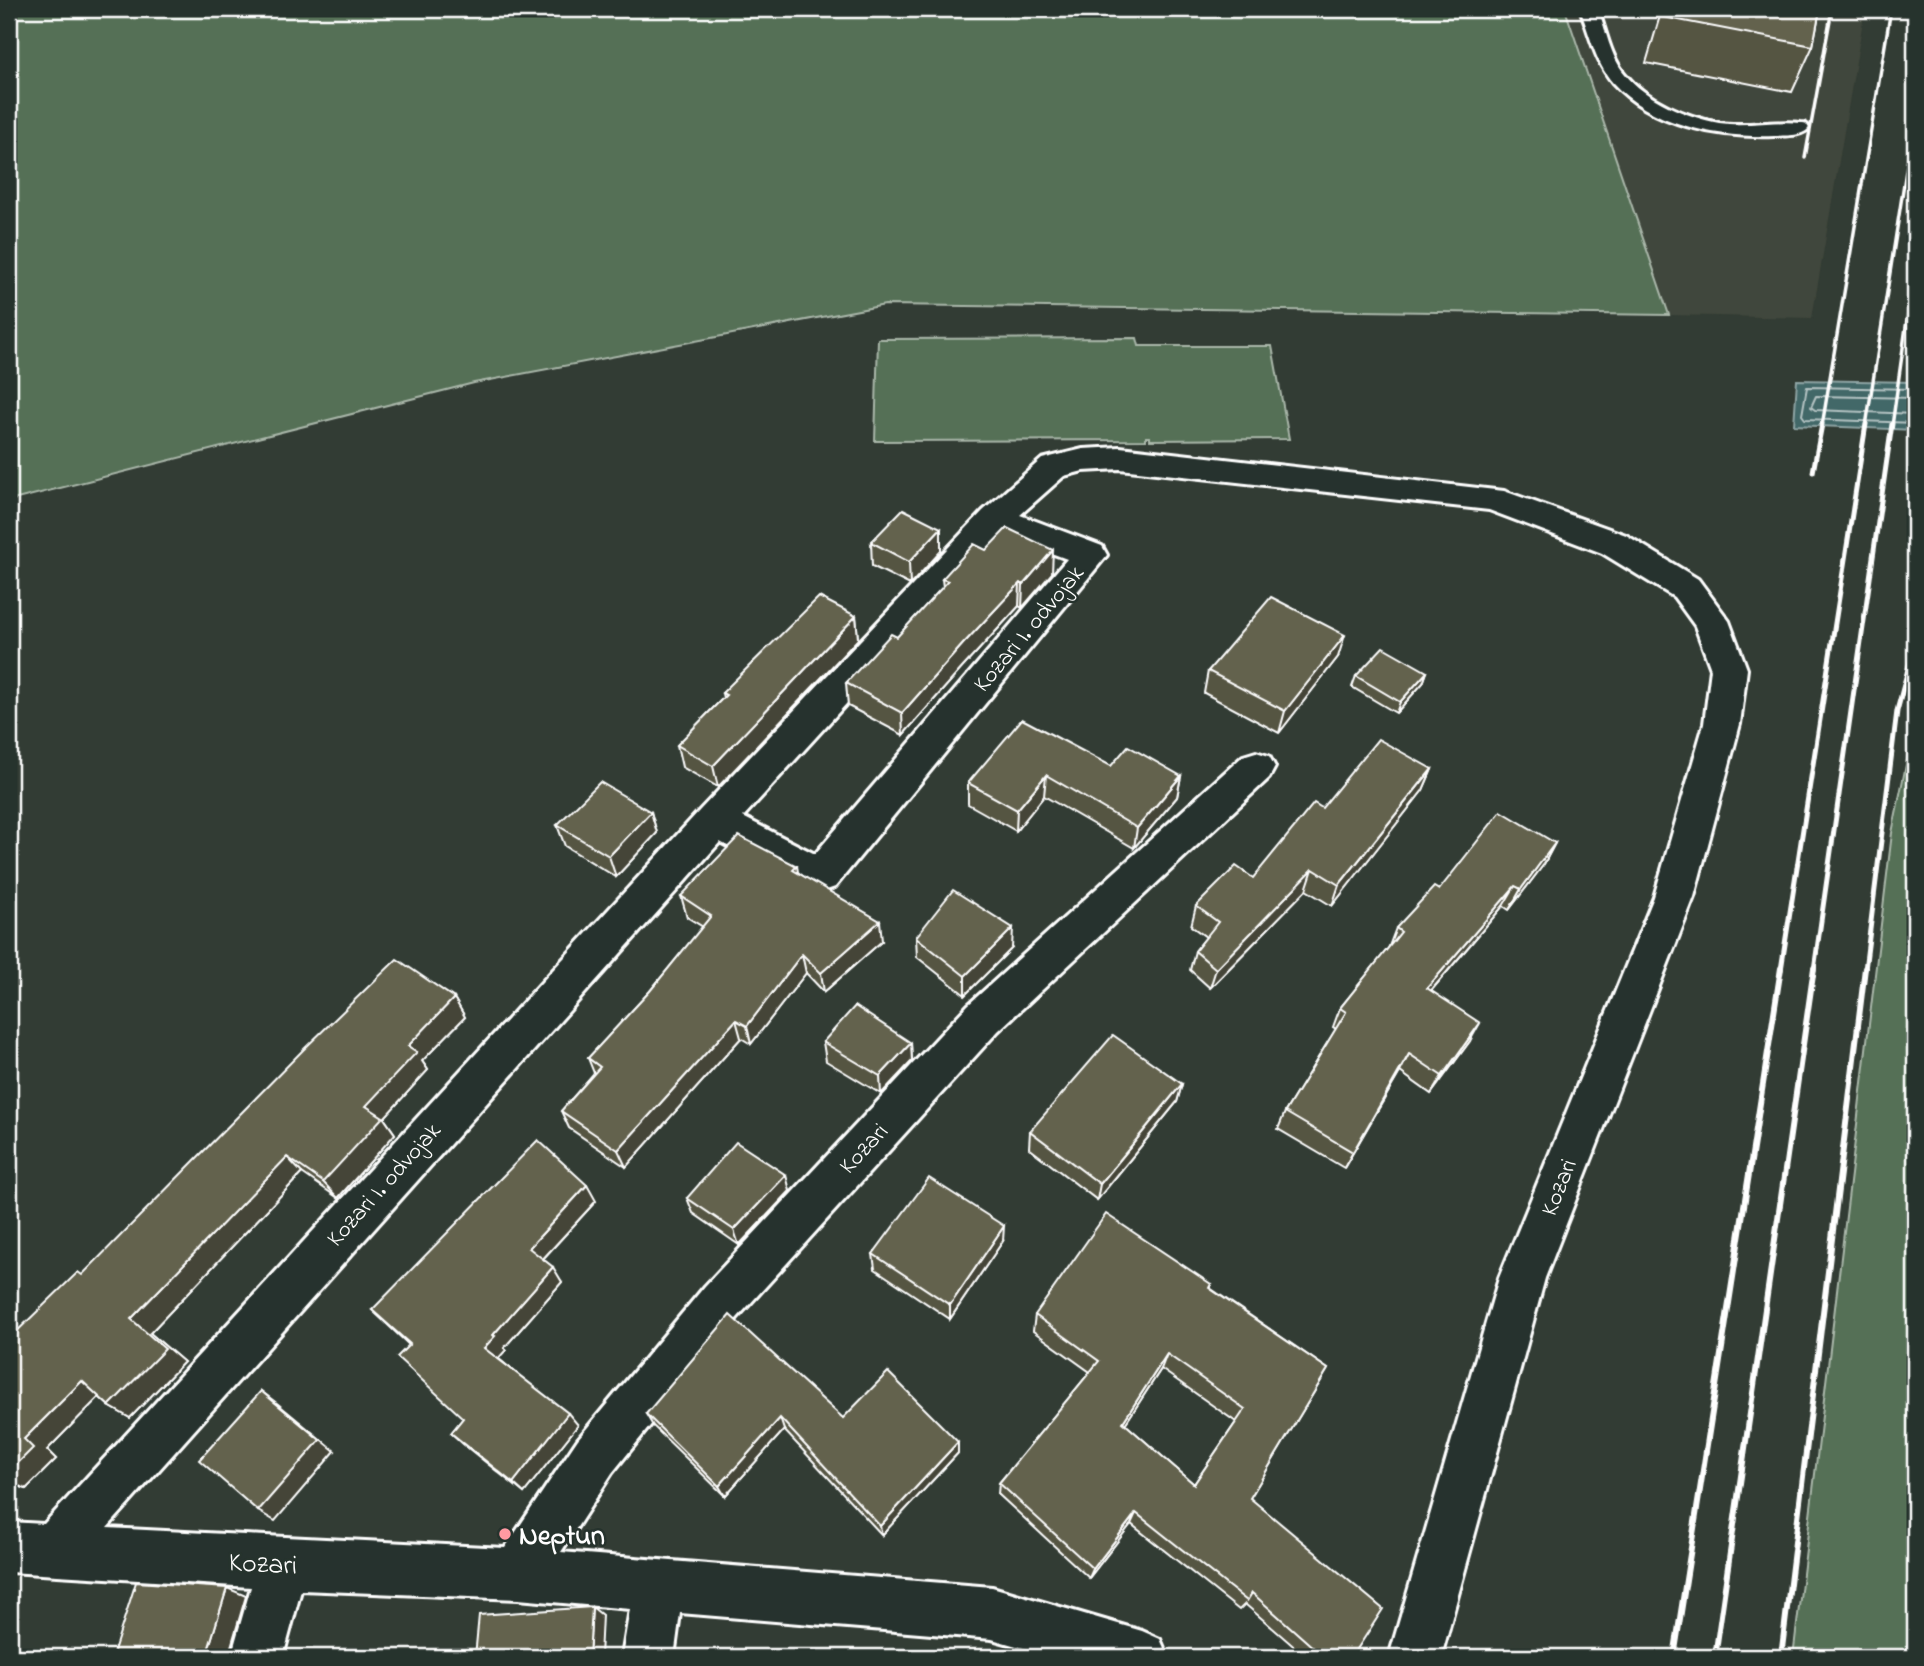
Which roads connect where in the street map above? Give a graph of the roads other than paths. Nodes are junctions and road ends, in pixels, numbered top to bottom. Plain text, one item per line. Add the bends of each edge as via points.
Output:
1 (1589, 9) edge
2 (1800, 128) dead end
3 (995, 519) junction
4 (1256, 767) dead end
5 (714, 821) junction
6 (31, 1548) edge
7 (283, 1564) junction
8 (518, 1574) junction
9 (659, 1586) junction
10 (257, 1657) edge
11 (648, 1657) edge
12 (1142, 1657) edge
13 (1415, 1657) edge

1 - 2 lane via 1613,71 1635,94 1675,118 1738,132
3 - 5 street, Kozari I. odvojak
3 - 5 street, Kozari I. odvojak via 1090,555 821,875
3 - 13 street, Kozari via 1053,467 1120,458 1492,499 1614,544 1686,588 1711,621 1729,669 1722,724 1674,897 1522,1278
4 - 8 street, Kozari via 983,1018 721,1302 595,1456
5 - 6 street, Kozari I. odvojak via 367,1201
6 - 7 street, Kozari
7 - 8 street, Kozari
7 - 10 street
8 - 9 street, Kozari
9 - 11 street
9 - 12 street, Kozari via 992,1612

